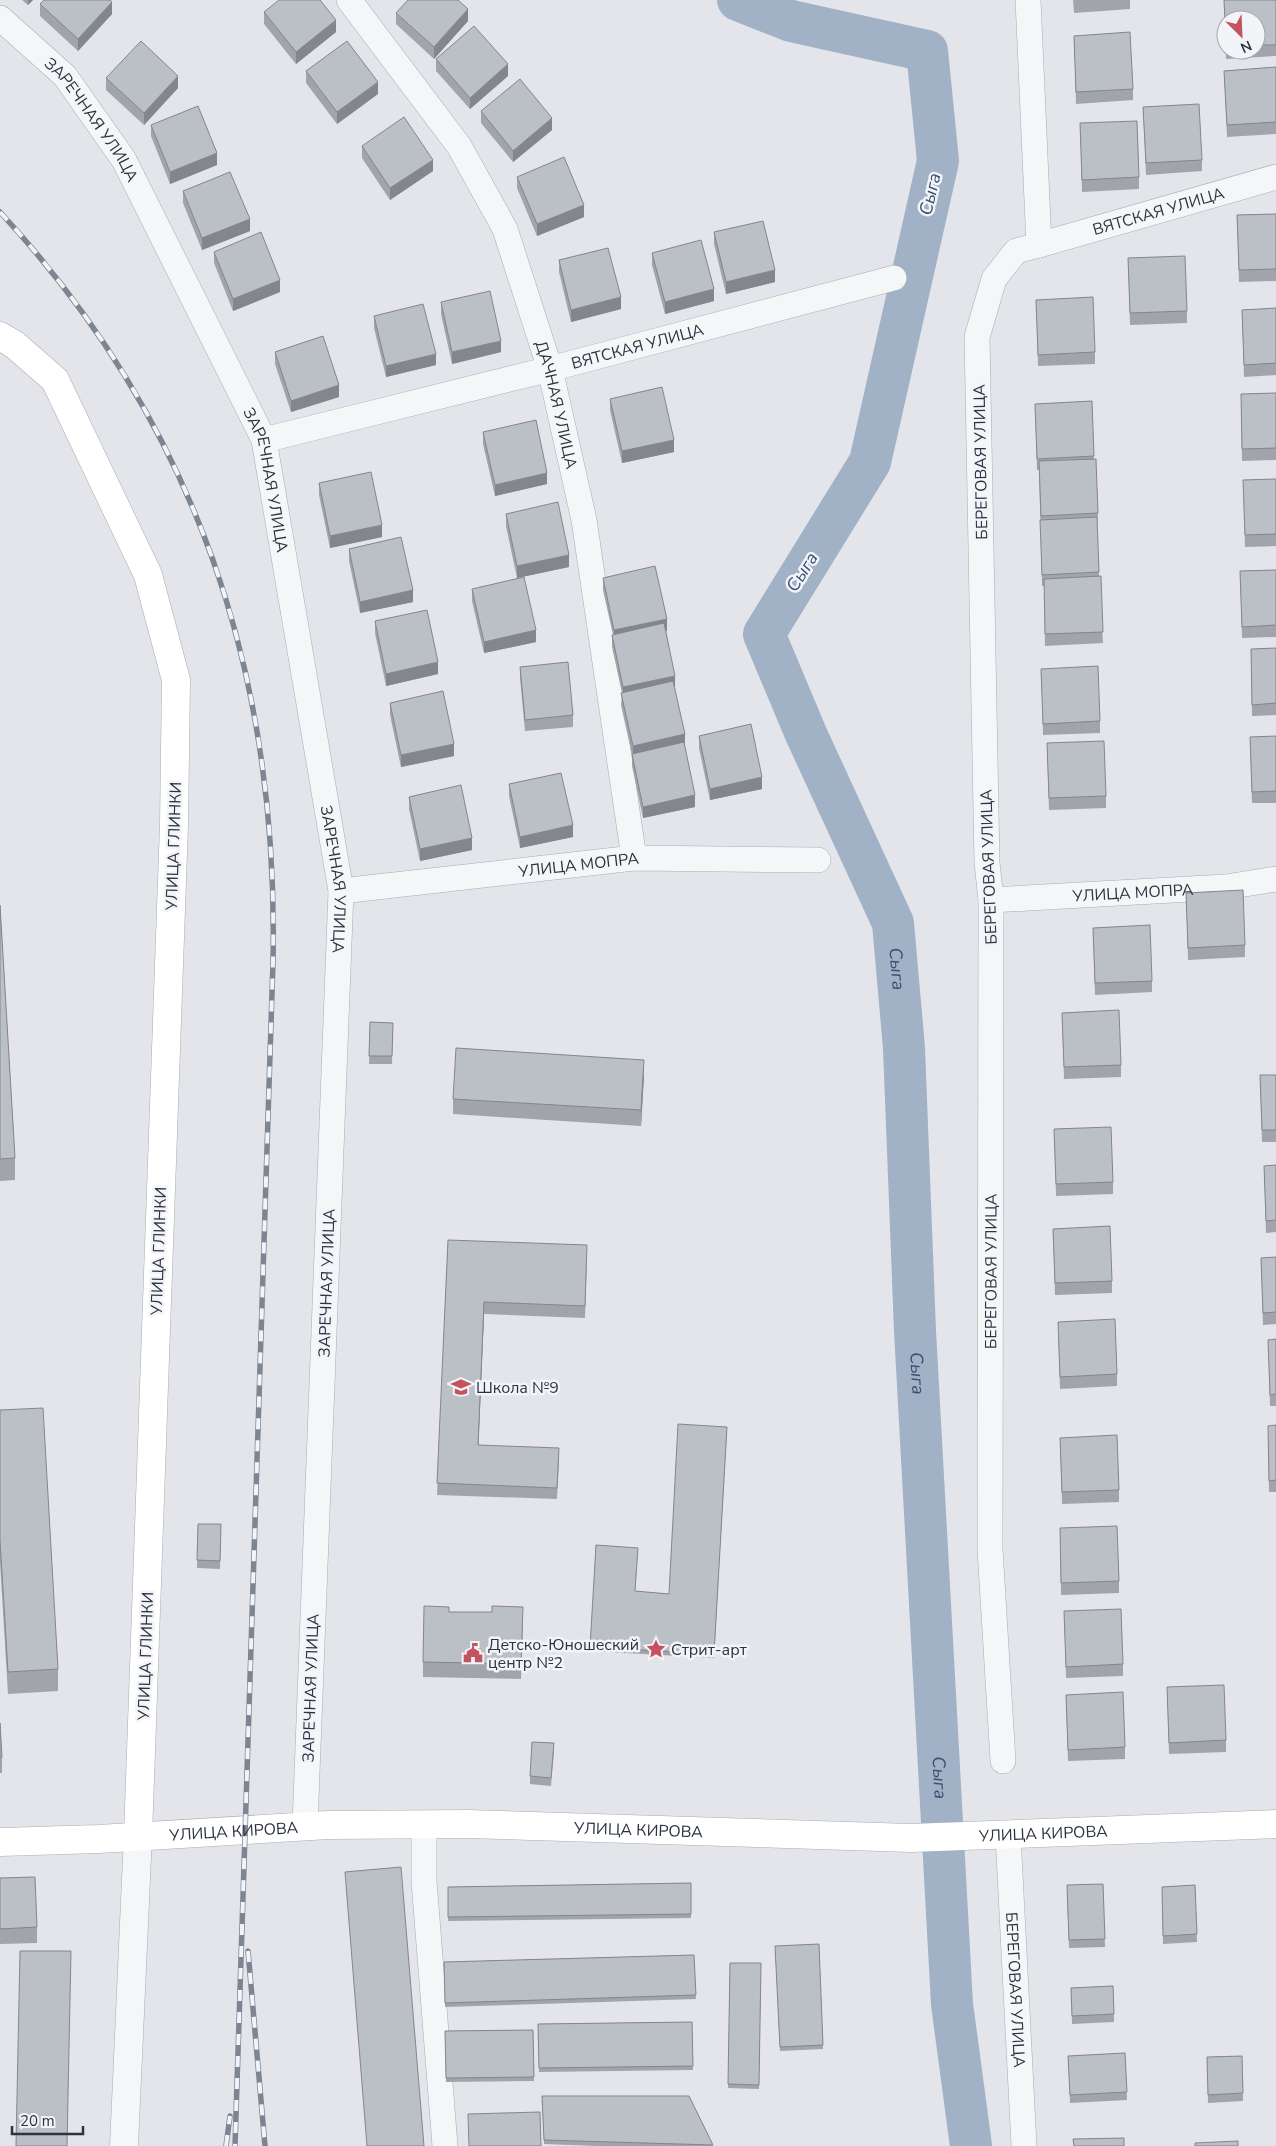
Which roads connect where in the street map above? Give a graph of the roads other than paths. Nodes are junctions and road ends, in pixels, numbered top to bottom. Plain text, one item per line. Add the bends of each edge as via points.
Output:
1 (349, 0) edge
2 (1028, 0) edge
3 (0, 18) edge
4 (1276, 177) edge
5 (1040, 245) junction
6 (894, 278) dead end
7 (0, 336) edge
8 (550, 369) junction
9 (264, 440) junction
10 (634, 858) junction
11 (818, 860) dead end
12 (1276, 879) edge
13 (341, 891) junction
14 (991, 900) junction
15 (1003, 1761) dead end
16 (424, 1824) junction
17 (1276, 1824) edge
18 (305, 1825) junction
19 (138, 1835) junction
20 (1008, 1835) junction
21 (0, 1842) edge
22 (124, 2146) edge
23 (445, 2146) edge
24 (1024, 2146) edge

1 - 8 street, ДАЧНАЯ УЛИЦА via 459,146 505,229
2 - 5 street
3 - 9 street, ЗАРЕЧНАЯ УЛИЦА via 65,76 124,160
4 - 5 street, ВЯТСКАЯ УЛИЦА
5 - 14 street, БЕРЕГОВАЯ УЛИЦА via 1016,251 994,279 977,337 987,853
6 - 8 street, ВЯТСКАЯ УЛИЦА
7 - 19 main road, УЛИЦА ГЛИНКИ via 55,380 148,575 176,680 174,835
8 - 9 street, ВЯТСКАЯ УЛИЦА
8 - 10 street, ДАЧНАЯ УЛИЦА via 584,520
9 - 13 street, ЗАРЕЧНАЯ УЛИЦА
10 - 11 street, УЛИЦА МОПРА
10 - 13 street, УЛИЦА МОПРА
12 - 14 street, УЛИЦА МОПРА via 1226,887
13 - 18 street, ЗАРЕЧНАЯ УЛИЦА
14 - 15 street, БЕРЕГОВАЯ УЛИЦА via 990,1549
16 - 18 main road, УЛИЦА КИРОВА
16 - 20 main road, УЛИЦА КИРОВА via 911,1838
16 - 23 street via 424,1881
17 - 20 main road, УЛИЦА КИРОВА
18 - 19 main road, УЛИЦА КИРОВА
19 - 21 main road, УЛИЦА КИРОВА
19 - 22 street, УЛИЦА ГЛИНКИ
20 - 24 street, БЕРЕГОВАЯ УЛИЦА

